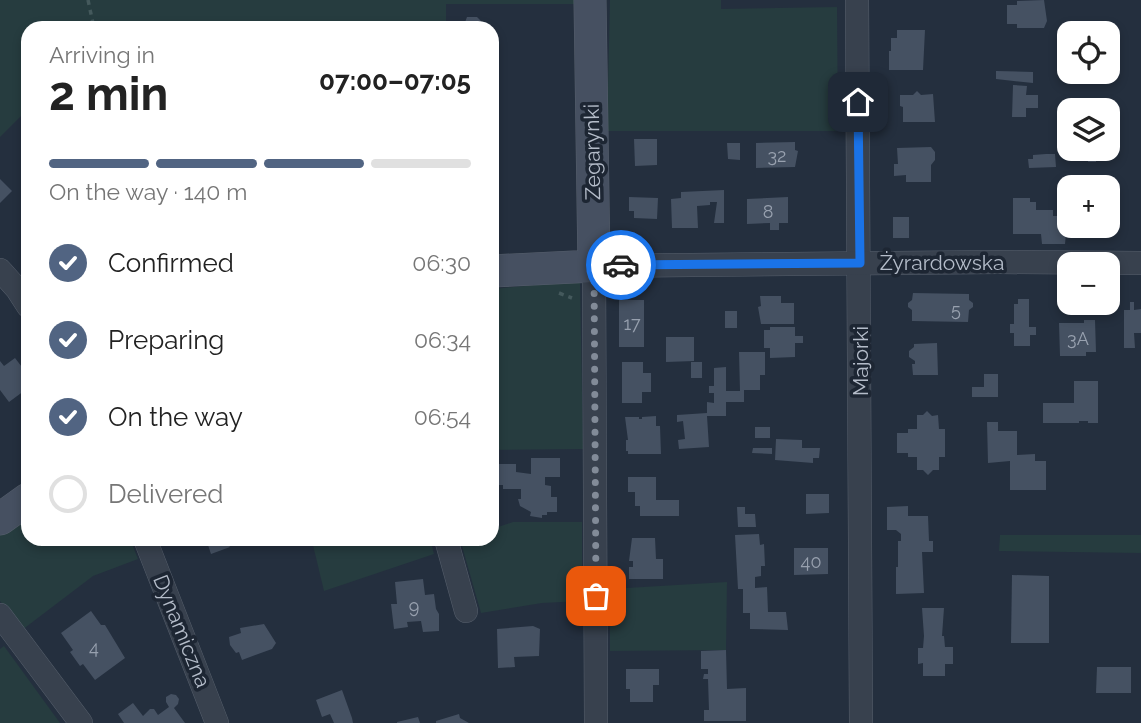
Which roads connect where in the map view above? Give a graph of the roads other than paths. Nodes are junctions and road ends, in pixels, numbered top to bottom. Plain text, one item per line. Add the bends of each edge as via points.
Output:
1 (590, 0) edge
2 (857, 0) edge
3 (860, 263) junction
4 (1141, 263) edge
5 (594, 266) junction
6 (0, 270) edge
7 (499, 271) edge
8 (21, 295) edge
9 (21, 504) edge
10 (0, 519) edge
11 (148, 546) edge
12 (448, 546) edge
13 (466, 611) dead end
14 (0, 615) edge
15 (81, 723) edge
16 (217, 723) edge
17 (596, 723) edge
18 (861, 723) edge

1 - 5 street, Zegarynki
2 - 3 street, Majorki
3 - 4 street, Żyrardowska
3 - 5 street, Żyrardowska
3 - 18 street, Majorki
5 - 7 street, Żyrardowska
5 - 17 street, Zegarynki
6 - 8 street
9 - 10 street
11 - 16 street, Dynamiczna
12 - 13 street
14 - 15 street

